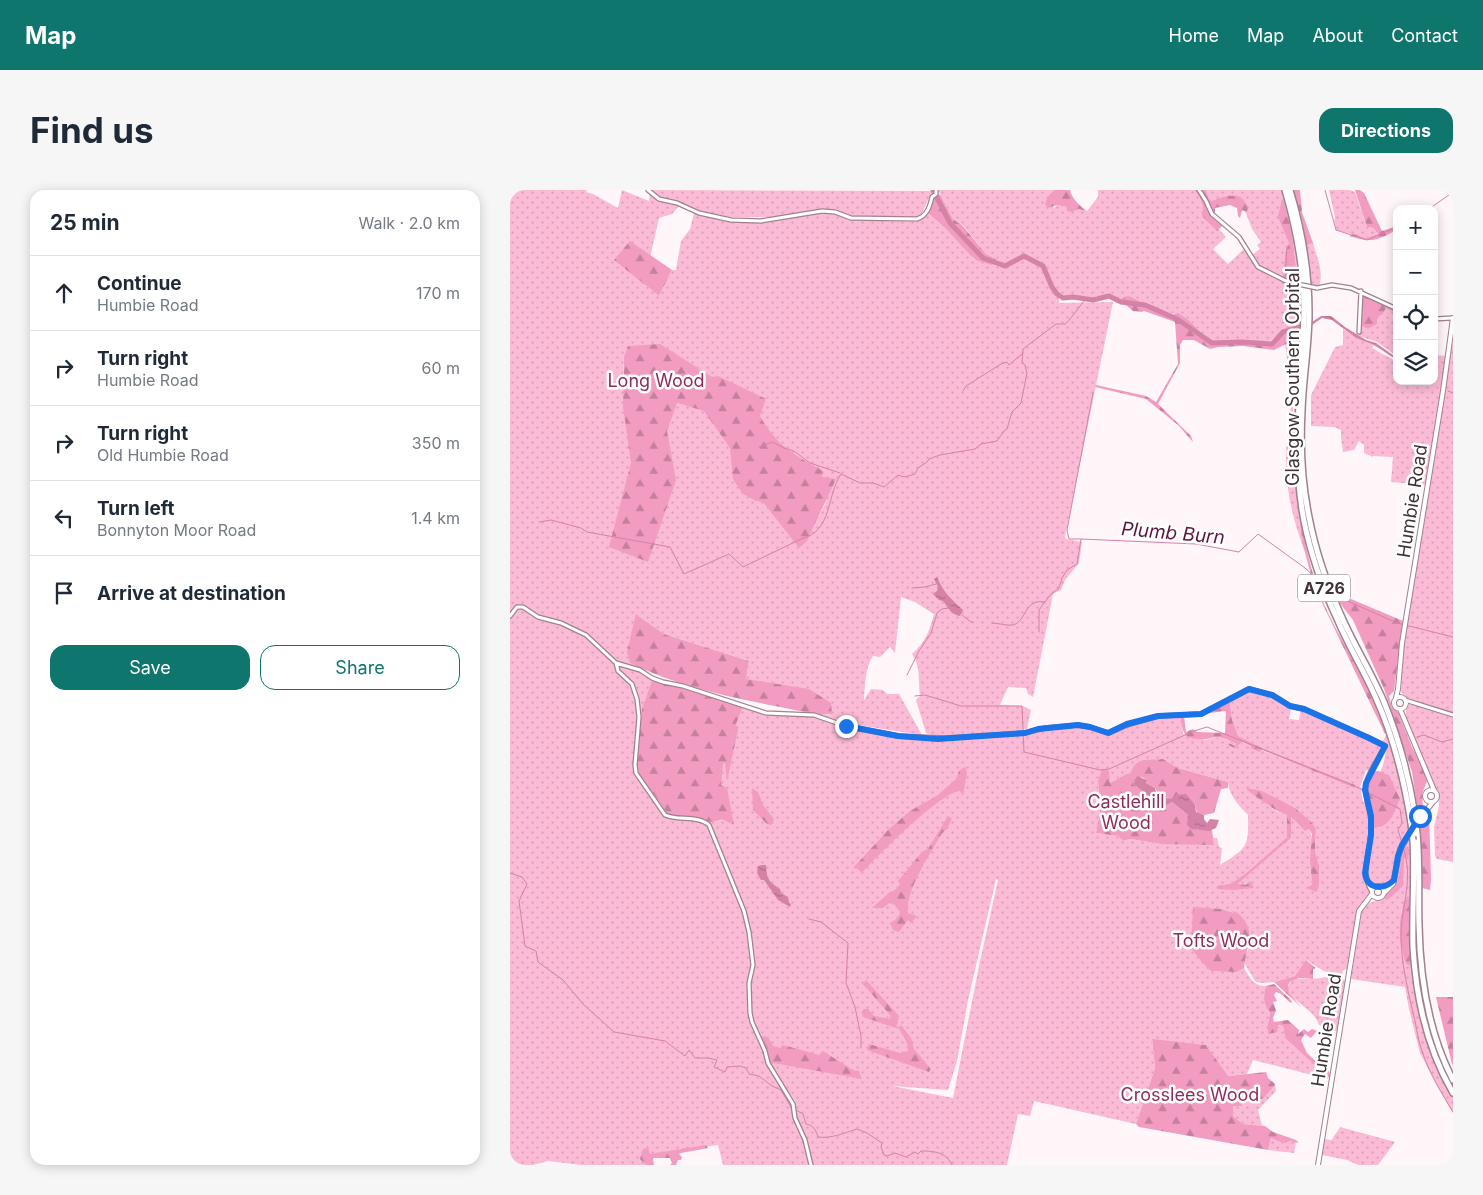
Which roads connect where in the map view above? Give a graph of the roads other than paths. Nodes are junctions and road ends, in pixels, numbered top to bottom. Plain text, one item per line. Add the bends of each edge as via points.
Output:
1 (648, 190) edge
2 (1199, 190) edge
3 (1285, 190) edge
4 (1290, 190) edge
5 (936, 192) edge
6 (1361, 291) junction
7 (1393, 307) edge
8 (1306, 316) junction
9 (1438, 319) edge
10 (1452, 320) edge
11 (1359, 332) dead end
12 (510, 616) edge
13 (616, 663) junction
14 (1398, 689) junction
15 (1396, 698) junction
16 (1406, 702) junction
17 (1400, 709) junction
18 (1453, 715) edge
19 (1404, 716) junction
20 (1430, 779) junction
21 (1434, 790) junction
22 (1426, 791) junction
23 (1424, 798) junction
24 (1433, 802) junction
25 (1424, 811) junction
26 (1365, 877) junction
27 (1394, 880) junction
28 (1375, 887) junction
29 (1380, 887) junction
30 (1372, 893) junction
31 (1384, 893) junction
32 (1376, 898) junction
33 (1366, 902) junction
34 (1453, 1080) edge
35 (1453, 1094) edge
36 (811, 1165) edge
37 (1318, 1165) edge

1 - 5 street via 659,199 699,212 731,220 761,221 822,211 851,218 916,219 929,208
2 - 6 street, bridge via 1212,214 1239,238 1258,267 1288,282 1317,288 1346,286
3 - 8 highway, Glasgow Southern Orbital / A726 via 1299,250
4 - 8 highway, Glasgow Southern Orbital / A726 via 1305,255 1309,292
6 - 7 street
6 - 11 street
8 - 34 highway, Glasgow Southern Orbital / A726, bridge via 1308,335 1302,439 1310,525 1335,602 1383,701 1407,772 1417,834 1422,971 1428,1013
8 - 35 highway, Glasgow Southern Orbital / A726, bridge via 1296,438 1304,520 1327,597 1375,696 1403,775 1413,840 1413,949 1418,991 1427,1033
9 - 10 street
10 - 14 street, Humbie Road via 1402,644
12 - 13 street via 517,608 523,607 538,617 574,629 589,637
13 - 26 street via 640,670 663,682 766,713 814,716 898,736 938,739 1025,733 1078,725 1108,733 1158,716 1201,714 1249,689 1272,695 1290,706 1304,709 1385,746 1366,783 1371,824
13 - 36 street via 618,671 632,684 637,699 639,717 635,765 638,777 665,815 703,821 709,825 742,904 753,965 749,983 752,1022 768,1063 794,1104 795,1118
14 - 15 street, Humbie Road
14 - 16 street
15 - 16 street
15 - 17 street via 1395,706
16 - 17 street
16 - 18 street
16 - 19 street
17 - 19 street
19 - 20 street
20 - 21 street
20 - 22 street
21 - 22 street
21 - 24 street via 1437,796
22 - 23 street
23 - 24 street
23 - 25 street
24 - 25 street
25 - 27 street via 1402,845
26 - 28 street
26 - 30 street
27 - 29 street
27 - 31 street
28 - 29 street
28 - 30 street, Humbie Road
29 - 31 street
30 - 32 street
30 - 33 street, Humbie Road
31 - 32 street
32 - 33 street
33 - 37 street, Humbie Road via 1359,911

